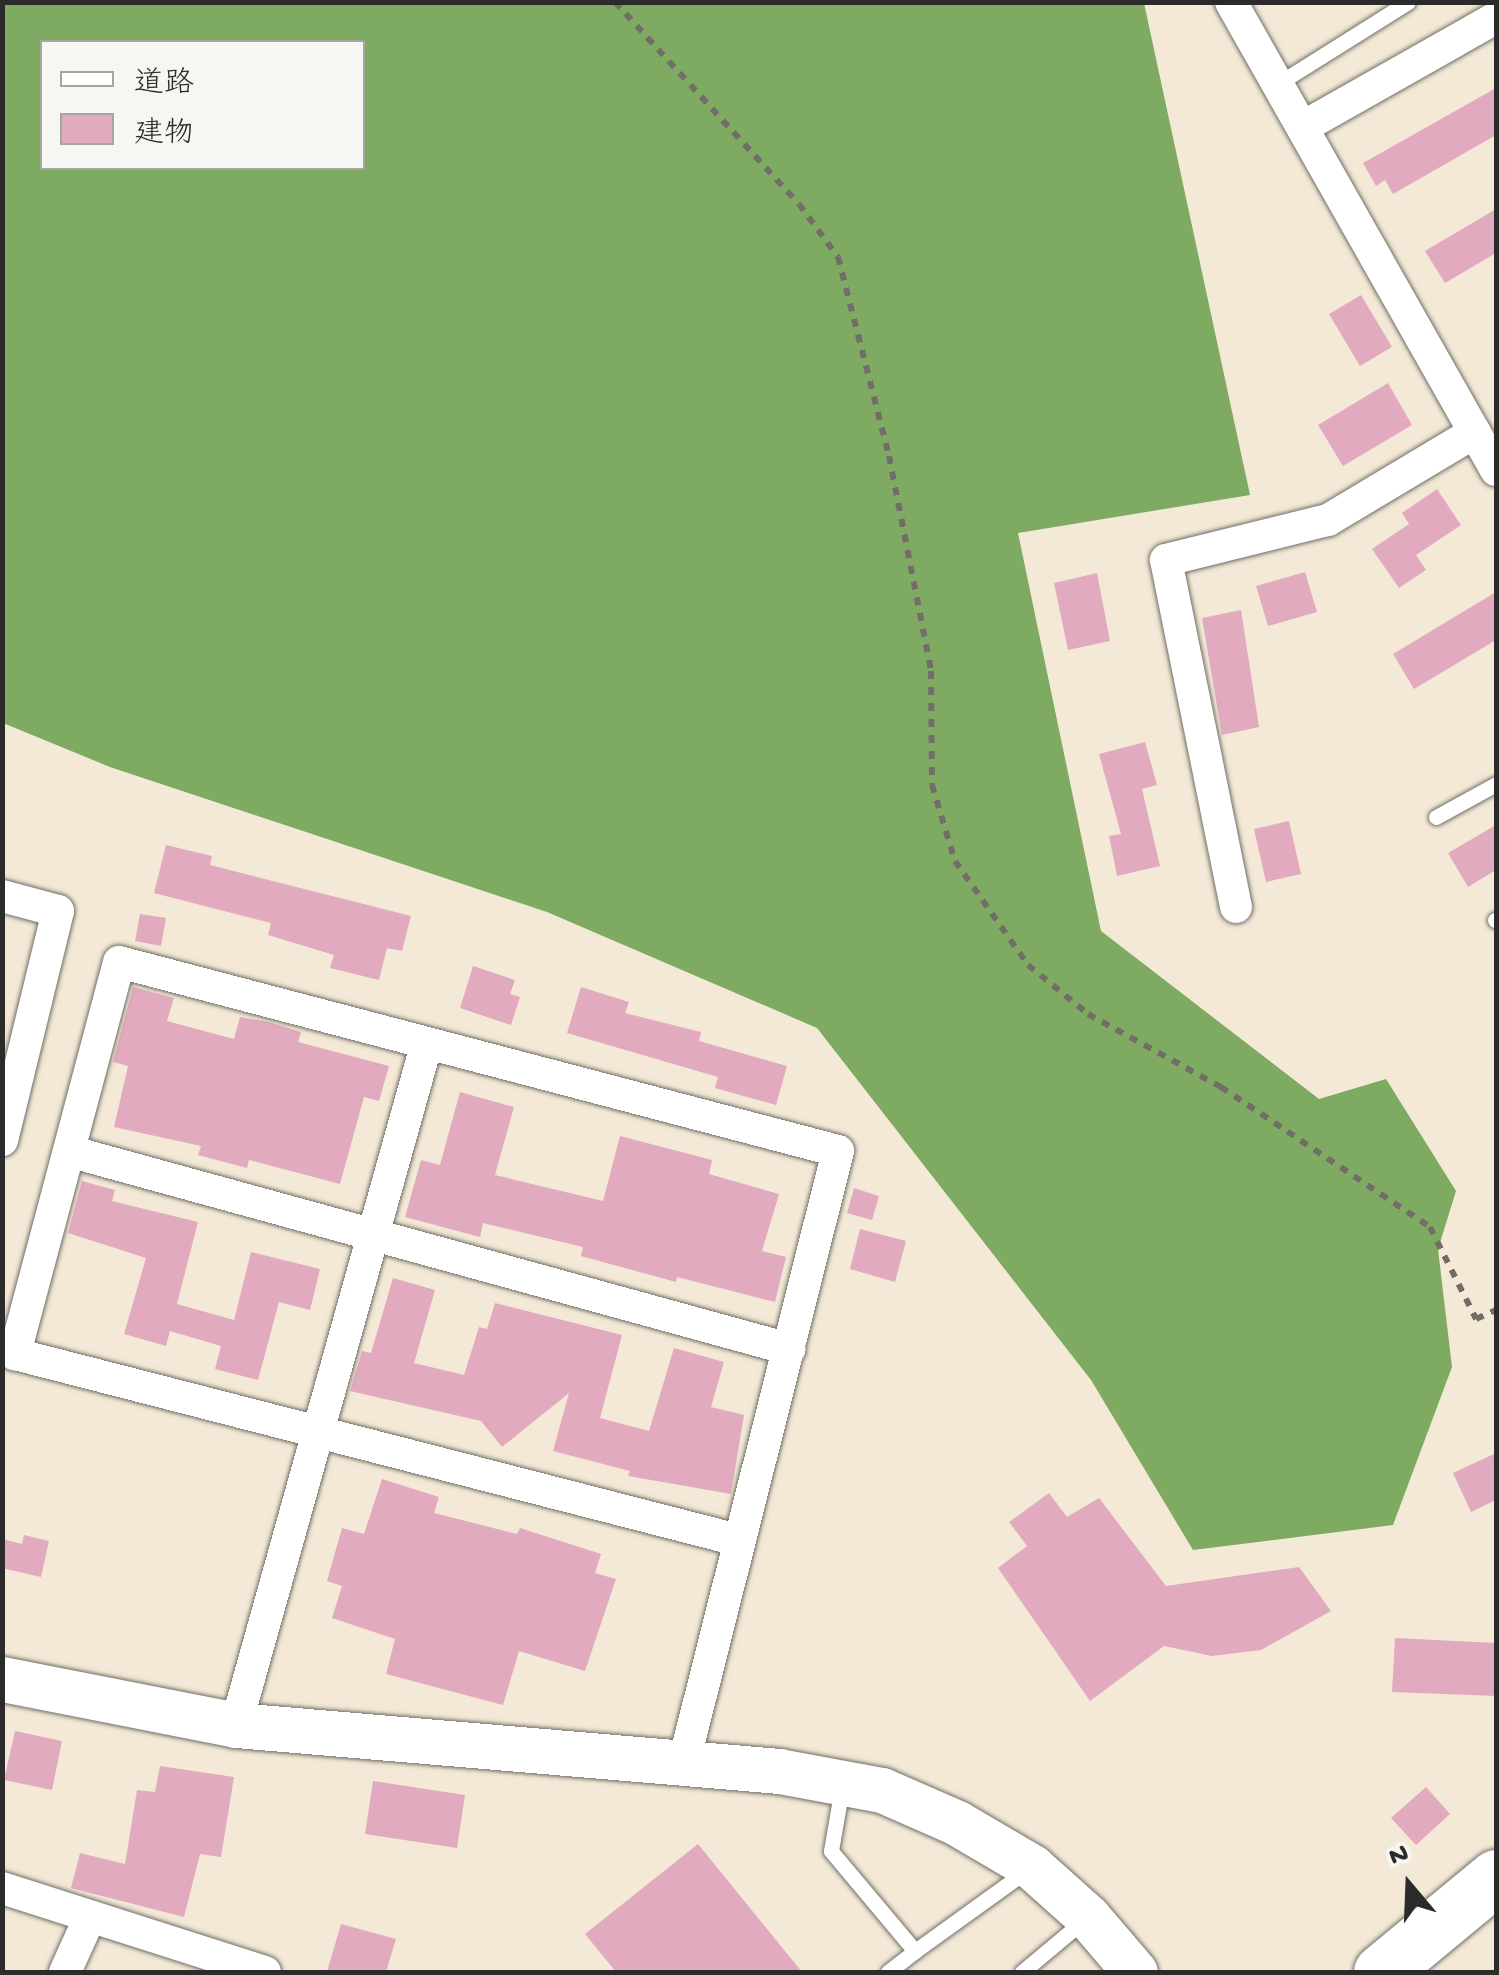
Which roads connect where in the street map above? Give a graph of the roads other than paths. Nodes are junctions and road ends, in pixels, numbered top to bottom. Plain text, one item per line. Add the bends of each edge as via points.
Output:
1 (1231, 2) edge
2 (1408, 2) edge
3 (1496, 18) edge
4 (1279, 82) junction
5 (1304, 127) junction
6 (1475, 432) junction
7 (1496, 470) edge
8 (1496, 784) edge
9 (1436, 818) dead end
10 (2, 896) edge
11 (1236, 907) dead end
12 (426, 1046) junction
13 (10, 1087) edge
14 (2, 1140) edge
15 (72, 1152) junction
16 (374, 1238) junction
17 (789, 1348) junction
18 (318, 1430) junction
19 (738, 1540) junction
20 (2, 1679) edge
21 (236, 1725) junction
22 (683, 1766) junction
23 (843, 1783) junction
24 (1032, 1867) junction
25 (1496, 1877) edge
26 (2, 1888) edge
27 (90, 1916) junction
28 (1088, 1916) junction
29 (916, 1951) junction
30 (64, 1972) edge
31 (265, 1972) edge
32 (888, 1972) edge
33 (1022, 1972) edge
34 (1135, 1972) edge
35 (1381, 1972) edge

1 - 4 street
2 - 4 lane
3 - 5 street
4 - 5 street
5 - 6 street
6 - 7 street
6 - 11 street via 1328,520 1166,560
8 - 9 lane
10 - 13 street via 58,911
12 - 15 street via 119,962
12 - 16 street
12 - 17 street via 838,1151
13 - 14 street
15 - 16 street
15 - 18 street via 15,1354
16 - 17 street
16 - 18 street
17 - 19 street
18 - 19 street
18 - 21 street
19 - 22 street
20 - 21 street
21 - 22 street
22 - 23 street via 779,1771
23 - 24 street via 882,1790 957,1823
23 - 29 lane via 831,1851
24 - 28 street
24 - 29 lane
25 - 35 highway
26 - 27 street
27 - 30 street
27 - 31 street
28 - 33 lane
28 - 34 street
29 - 32 lane

